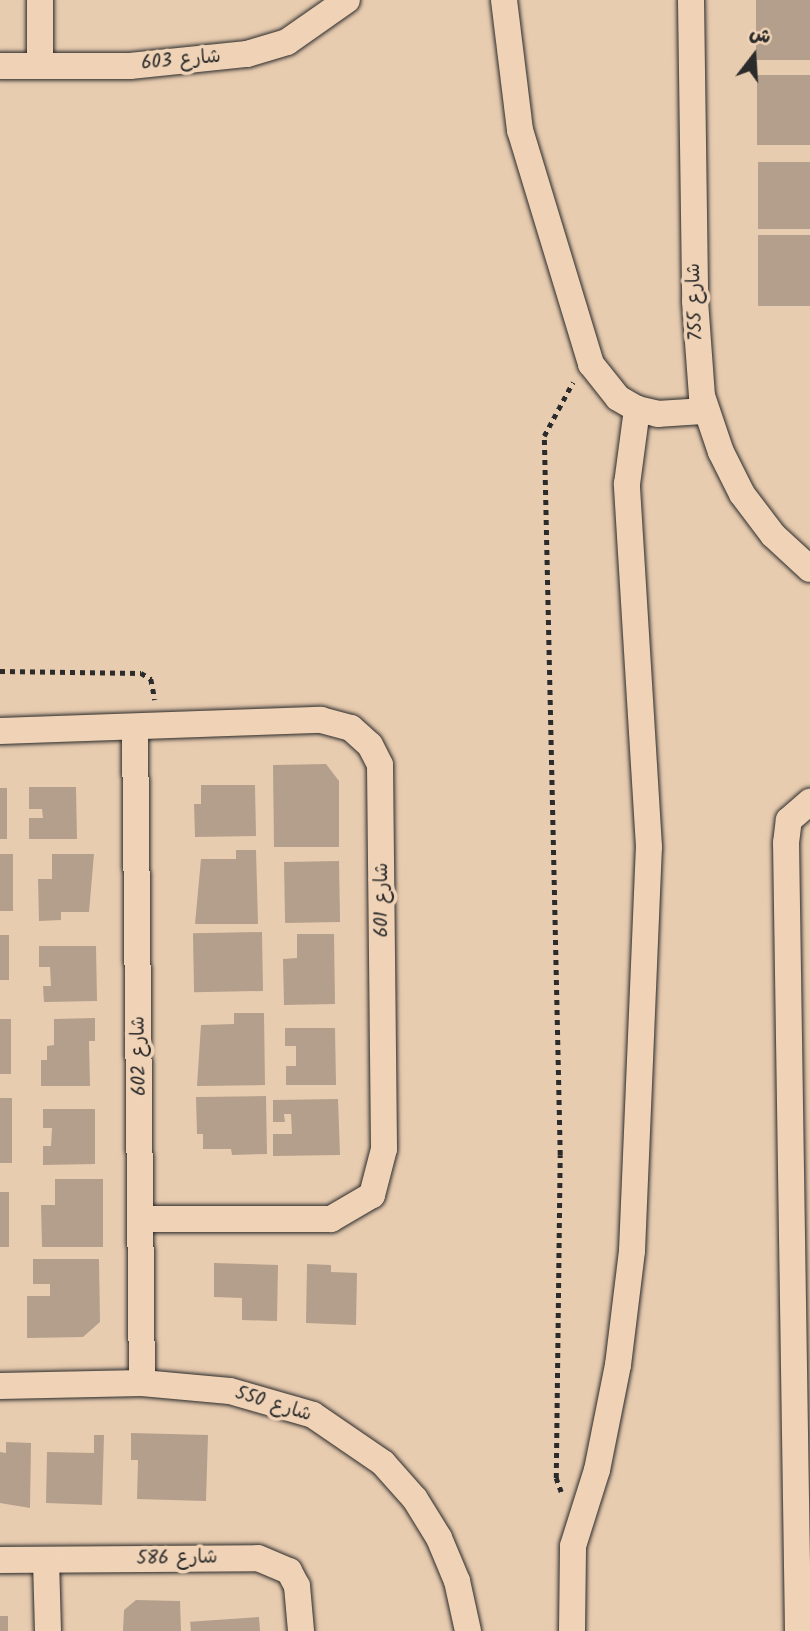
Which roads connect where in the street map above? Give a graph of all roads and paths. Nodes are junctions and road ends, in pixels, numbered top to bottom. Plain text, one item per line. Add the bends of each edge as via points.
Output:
1 (40, 0) edge
2 (347, 0) edge
3 (505, 0) edge
4 (691, 0) edge
5 (0, 66) edge
6 (40, 66) junction
7 (591, 364) junction
8 (637, 409) junction
9 (705, 411) junction
10 (810, 569) edge
11 (0, 671) edge
12 (145, 729) junction
13 (0, 731) edge
14 (810, 802) edge
15 (800, 1084) edge
16 (142, 1219) junction
17 (802, 1366) edge
18 (142, 1383) junction
19 (0, 1386) edge
20 (580, 1517) junction
21 (0, 1560) edge
22 (46, 1560) junction
23 (48, 1631) edge
24 (301, 1631) edge
25 (468, 1631) edge
26 (572, 1631) edge
27 (797, 1631) edge

1 - 6 street
2 - 6 street, شارع 603 via 287,42 247,54 192,62
3 - 7 street via 520,130
4 - 9 street, شارع 755 via 695,301
5 - 6 street, شارع 603
7 - 8 street via 618,398
7 - 20 path via 562,396 544,436 560,1156 556,1478
8 - 9 street via 658,414
8 - 20 street via 627,484 649,847 632,1251 618,1365 597,1470
9 - 10 street, شارع 755 via 742,494 773,535
11 - 12 path via 141,673 151,679 155,690
12 - 13 street, شارع 601
12 - 16 street, شارع 602
12 - 16 street, شارع 601 via 321,720 351,728 370,745 380,765 383,795 384,1149 372,1195 331,1220
14 - 15 street via 796,811 786,831
15 - 17 street
16 - 18 street, شارع 602
17 - 27 street
18 - 19 street, شارع 550
18 - 25 street, شارع 550 via 230,1391 272,1401 349,1436 383,1463 439,1538 457,1581
20 - 26 street via 573,1546
21 - 22 street, شارع 586
22 - 23 street
22 - 24 street, شارع 586 via 258,1558 289,1571 297,1586

